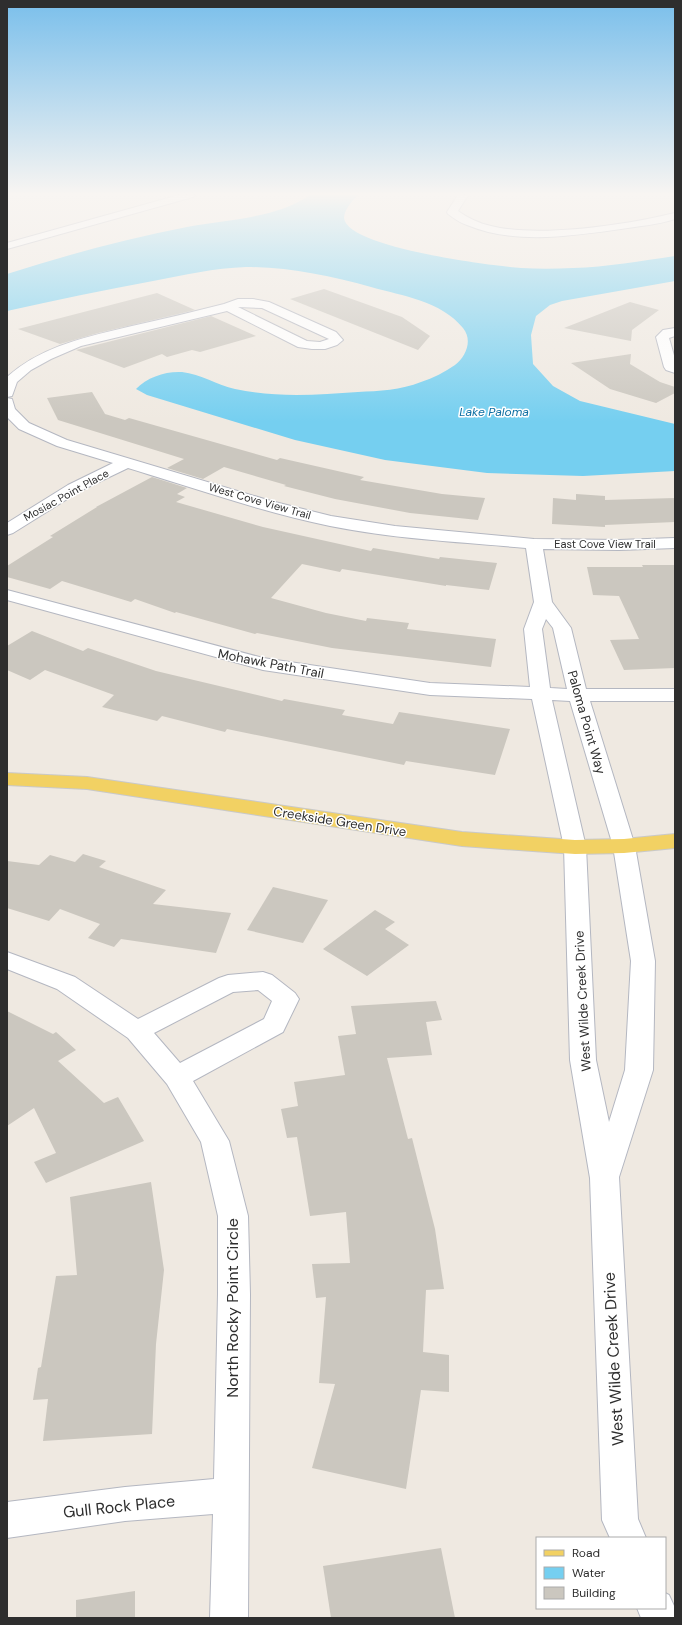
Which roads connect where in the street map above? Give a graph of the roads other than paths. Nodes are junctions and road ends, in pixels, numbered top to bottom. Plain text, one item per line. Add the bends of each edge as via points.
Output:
1 (228, 307) junction
2 (675, 332) edge
3 (7, 368) edge
4 (24, 369) junction
5 (675, 369) edge
6 (8, 386) edge
7 (7, 402) edge
8 (126, 462) junction
9 (7, 530) edge
10 (675, 543) edge
11 (534, 544) junction
12 (7, 595) edge
13 (543, 602) junction
14 (541, 692) junction
15 (578, 695) junction
16 (675, 695) edge
17 (7, 779) edge
18 (675, 841) edge
19 (624, 846) junction
20 (575, 847) junction
21 (7, 960) edge
22 (137, 1031) junction
23 (177, 1077) junction
24 (605, 1178) junction
25 (231, 1495) junction
26 (7, 1520) edge
27 (628, 1537) edge
28 (229, 1618) edge

1 - 1 street via 238,303 265,305 332,335 337,340 323,346 303,344
1 - 4 street via 76,343
2 - 5 street via 662,337 671,367
3 - 4 street
4 - 6 street
7 - 8 street, West Cove View Trail via 8,410 24,426 62,443
8 - 9 street, Mosiac Point Place via 74,488
8 - 11 street, West Cove View Trail via 330,521 395,531
10 - 11 street, East Cove View Trail
11 - 13 street, Paloma Point Way
12 - 14 street, Mohawk Path Trail via 263,664 430,689
13 - 14 street, Paloma Point Way via 533,629
13 - 15 street, Paloma Point Way via 562,628
14 - 15 street, Mohawk Path Trail
14 - 20 street, Paloma Point Way
15 - 16 street, Mohawk Path Trail
15 - 19 street, Paloma Point Way
17 - 20 main road, Creekside Green Drive via 88,783 462,839
18 - 19 main road, Creekside Green Drive
19 - 20 main road, Creekside Green Drive
19 - 24 street, West Wilde Creek Drive via 643,961 639,1070
20 - 24 street, West Wilde Creek Drive via 583,1060
21 - 22 street, North Rocky Point Circle via 66,984
22 - 23 street, North Rocky Point Circle
22 - 23 street via 228,984 263,981 286,999 274,1025
23 - 25 street, North Rocky Point Circle via 215,1141 233,1216
24 - 27 street, West Wilde Creek Drive via 620,1520
25 - 26 street, Gull Rock Place via 125,1504
25 - 28 street, North Rocky Point Circle

